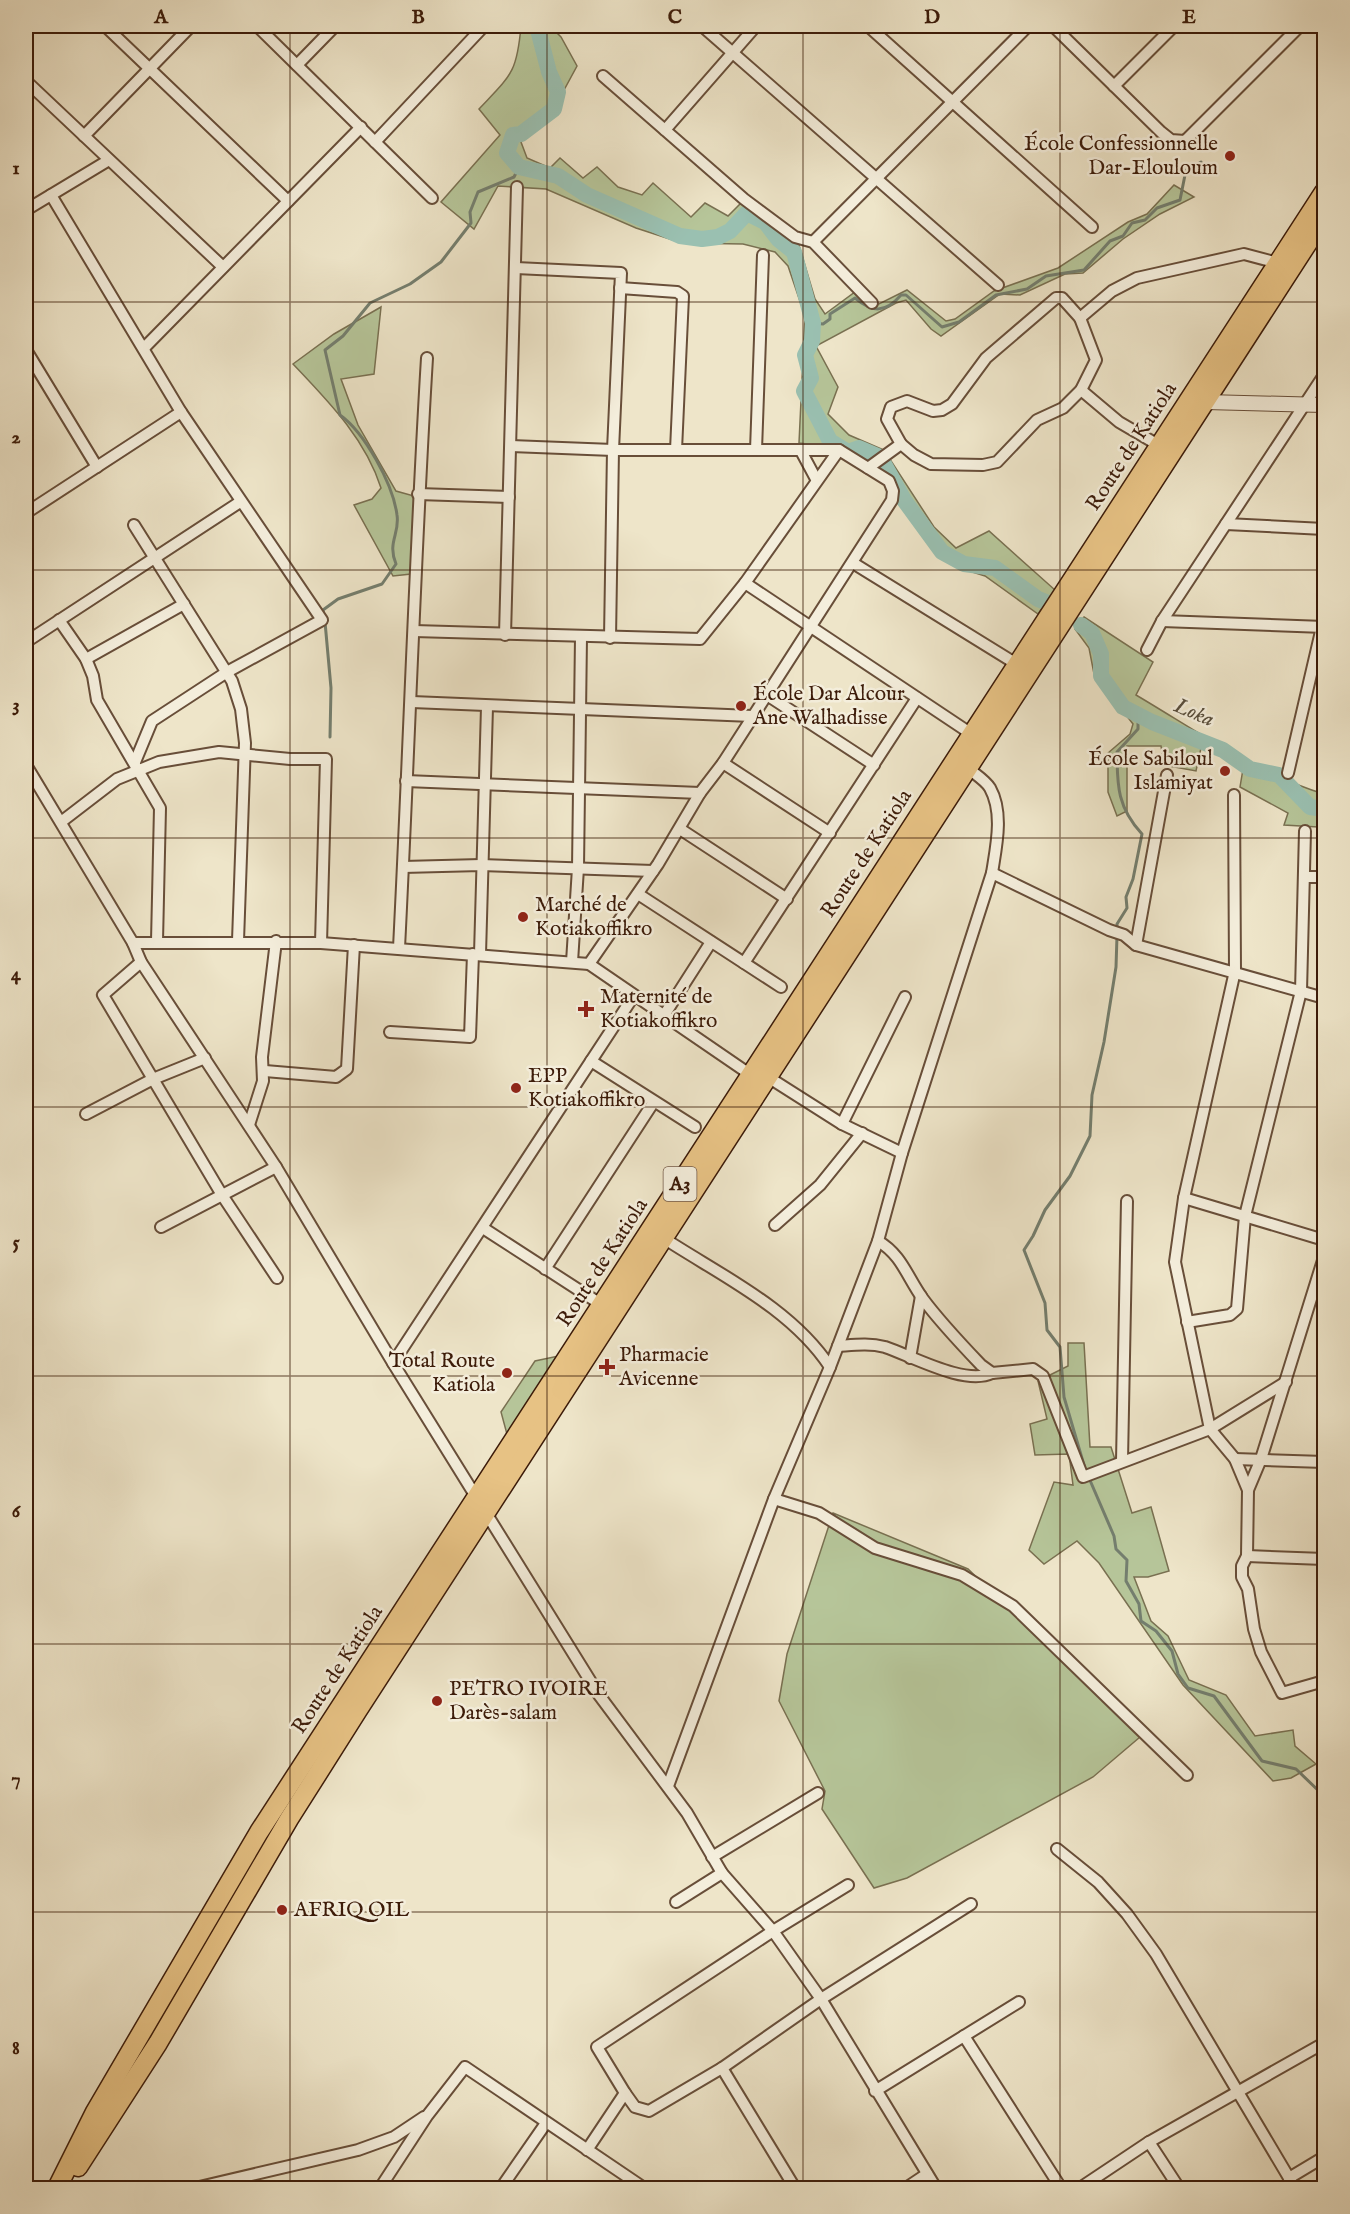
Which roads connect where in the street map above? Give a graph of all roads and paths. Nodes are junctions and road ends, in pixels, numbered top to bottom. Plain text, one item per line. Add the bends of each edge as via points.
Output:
1 (105, 26) edge
2 (191, 26) edge
3 (257, 26) edge
4 (335, 26) edge
5 (484, 26) edge
6 (702, 26) edge
7 (756, 26) edge
8 (868, 26) edge
9 (1028, 26) edge
10 (1053, 26) edge
11 (1174, 26) edge
12 (1300, 26) edge
13 (733, 52) junction
14 (297, 65) junction
15 (149, 68) junction
16 (603, 75) dead end
17 (26, 81) edge
18 (1114, 86) junction
19 (36, 91) junction
20 (26, 97) edge
21 (953, 102) junction
22 (361, 127) junction
23 (665, 130) junction
24 (84, 136) junction
25 (375, 142) junction
26 (109, 160) junction
27 (876, 178) junction
28 (517, 187) dead end
29 (1324, 192) edge
30 (51, 195) junction
31 (432, 198) dead end
32 (288, 201) junction
33 (26, 210) edge
34 (1324, 218) edge
35 (1092, 227) dead end
36 (813, 242) junction
37 (763, 255) dead end
38 (1278, 263) junction
39 (223, 267) junction
40 (516, 268) junction
41 (999, 285) dead end
42 (620, 288) junction
43 (872, 303) dead end
44 (1080, 318) junction
45 (144, 348) junction
46 (26, 350) edge
47 (427, 358) dead end
48 (1324, 375) edge
49 (1081, 390) junction
50 (1206, 402) junction
51 (1306, 403) junction
52 (1324, 405) edge
53 (181, 412) junction
54 (511, 446) junction
55 (1160, 446) junction
56 (897, 447) junction
57 (613, 450) junction
58 (676, 450) junction
59 (756, 450) junction
60 (839, 450) junction
61 (801, 451) junction
62 (98, 467) junction
63 (868, 468) junction
64 (816, 479) junction
65 (418, 494) junction
66 (509, 497) junction
67 (240, 502) junction
68 (26, 513) edge
69 (1226, 524) junction
70 (134, 525) dead end
71 (1324, 529) edge
72 (155, 558) junction
73 (853, 563) junction
74 (745, 583) junction
75 (184, 604) junction
76 (59, 620) junction
77 (1162, 621) junction
78 (1323, 627) edge
79 (810, 628) junction
80 (414, 631) junction
81 (505, 635) junction
82 (581, 637) junction
83 (610, 638) junction
84 (26, 642) edge
85 (1147, 650) dead end
86 (86, 659) junction
87 (1018, 665) junction
88 (227, 672) junction
89 (767, 695) junction
90 (917, 698) junction
91 (412, 702) junction
92 (487, 707) junction
93 (579, 711) junction
94 (752, 716) junction
95 (973, 735) junction
96 (244, 754) junction
97 (723, 763) junction
98 (26, 765) edge
99 (874, 765) junction
100 (137, 766) junction
101 (969, 769) junction
102 (1288, 773) dead end
103 (1167, 775) dead end
104 (406, 781) junction
105 (486, 784) junction
106 (578, 788) junction
107 (700, 793) junction
108 (1233, 795) dead end
109 (61, 822) junction
110 (680, 829) junction
111 (1305, 831) dead end
112 (830, 833) junction
113 (481, 865) junction
114 (403, 867) junction
115 (578, 868) junction
116 (653, 871) junction
117 (992, 873) junction
118 (1304, 877) junction
119 (1324, 877) edge
120 (638, 894) junction
121 (787, 899) junction
122 (157, 941) junction
123 (238, 941) junction
124 (276, 941) junction
125 (711, 942) junction
126 (133, 943) junction
127 (321, 943) junction
128 (354, 945) junction
129 (1136, 945) junction
130 (399, 948) junction
131 (477, 954) junction
132 (141, 962) junction
133 (572, 962) junction
134 (744, 963) junction
135 (589, 964) junction
136 (1235, 971) junction
137 (781, 987) dead end
138 (1301, 991) junction
139 (633, 997) junction
140 (905, 997) dead end
141 (1324, 998) edge
142 (663, 1017) junction
143 (390, 1032) dead end
144 (205, 1058) junction
145 (591, 1061) junction
146 (265, 1071) junction
147 (760, 1076) junction
148 (153, 1079) junction
149 (653, 1102) junction
150 (86, 1114) dead end
151 (842, 1124) junction
152 (249, 1125) junction
153 (695, 1127) dead end
154 (862, 1133) junction
155 (902, 1153) junction
156 (276, 1167) junction
157 (222, 1195) junction
158 (1184, 1198) junction
159 (1127, 1201) dead end
160 (1245, 1216) junction
161 (775, 1225) dead end
162 (160, 1227) dead end
163 (483, 1228) junction
164 (665, 1239) junction
165 (1324, 1240) edge
166 (878, 1242) junction
167 (1324, 1257) edge
168 (544, 1269) junction
169 (277, 1278) dead end
170 (921, 1296) junction
171 (602, 1305) junction
172 (1187, 1322) junction
173 (838, 1346) junction
174 (910, 1358) junction
175 (393, 1363) junction
176 (830, 1367) junction
177 (992, 1373) junction
178 (1286, 1382) junction
179 (1210, 1429) junction
180 (1261, 1459) junction
181 (1235, 1460) junction
182 (1122, 1461) junction
183 (1324, 1462) edge
184 (1248, 1490) junction
185 (774, 1499) junction
186 (482, 1506) junction
187 (1247, 1557) junction
188 (1324, 1559) edge
189 (1324, 1681) edge
190 (1187, 1775) dead end
191 (668, 1786) junction
192 (818, 1793) dead end
193 (1057, 1849) dead end
194 (712, 1857) junction
195 (722, 1873) junction
196 (848, 1885) dead end
197 (676, 1902) dead end
198 (971, 1904) dead end
199 (773, 1931) junction
200 (821, 1999) junction
201 (1019, 2002) dead end
202 (964, 2036) junction
203 (1324, 2043) edge
204 (722, 2068) junction
205 (875, 2091) junction
206 (1238, 2092) junction
207 (626, 2093) junction
208 (427, 2116) junction
209 (546, 2122) junction
210 (1149, 2142) junction
211 (588, 2150) junction
212 (1324, 2157) edge
213 (927, 2174) junction
214 (1289, 2178) junction
215 (631, 2185) edge
216 (57, 2188) edge
217 (63, 2188) edge
218 (195, 2188) edge
219 (380, 2188) edge
220 (501, 2188) edge
221 (644, 2188) edge
222 (795, 2188) edge
223 (906, 2188) edge
224 (936, 2188) edge
225 (1060, 2188) edge
226 (1080, 2188) edge
227 (1179, 2188) edge
228 (1295, 2188) edge

1 - 15 street
2 - 15 street
3 - 14 street
4 - 14 street
5 - 25 street
6 - 13 street
7 - 13 street
8 - 21 street
9 - 21 street
10 - 18 street
11 - 18 street
12 - 18 street via 1185,141 1171,140
13 - 23 street
13 - 27 street
14 - 22 street
15 - 24 street
15 - 32 street
16 - 23 street
17 - 19 street
19 - 20 street
19 - 24 street
21 - 27 street
21 - 35 street
22 - 25 street
22 - 32 street
23 - 36 street via 744,200 795,237
24 - 26 street
25 - 31 street
26 - 30 street
26 - 39 street
27 - 36 street
27 - 41 street
28 - 40 street
29 - 38 highway, Route de Katiola / A3
30 - 33 street
30 - 45 street
32 - 39 street
34 - 50 highway, Route de Katiola / A3
36 - 43 street
37 - 59 street
38 - 44 street via 1244,254 1137,278 1112,291
38 - 55 highway, Route de Katiola / A3
39 - 45 street
40 - 42 street via 619,271
40 - 54 street
42 - 57 street
42 - 58 street via 677,292 683,296
44 - 49 street via 1096,360
44 - 56 street via 1062,298 1056,298 986,358 952,404 933,411 907,401 891,407 887,419
45 - 53 street
46 - 62 street
47 - 65 street
48 - 51 street
49 - 55 street via 1119,422
49 - 56 street via 1063,408 1037,420 997,462 931,464
50 - 51 street
50 - 101 highway, Route de Katiola / A3
51 - 52 street
51 - 69 street
53 - 62 street
53 - 67 street
54 - 57 street
54 - 66 street
55 - 87 highway, Route de Katiola / A3
56 - 63 street
57 - 58 street
57 - 83 street
58 - 59 street
59 - 61 street
60 - 61 street
60 - 63 street
60 - 64 street
61 - 64 street
62 - 68 street
63 - 73 street via 889,481 892,500
64 - 74 street
65 - 66 street
65 - 80 street
66 - 81 street
67 - 72 street
67 - 88 street via 322,621
69 - 71 street
69 - 77 street
70 - 72 street
72 - 75 street
72 - 76 street
73 - 79 street
73 - 87 street
74 - 79 street
74 - 83 street via 700,639
75 - 86 street
75 - 88 street
76 - 84 street
76 - 86 street
77 - 78 street
77 - 85 street
78 - 102 street
79 - 89 street
79 - 90 street
80 - 81 street
80 - 91 street
81 - 82 street
82 - 83 street
82 - 93 street
86 - 100 street via 97,700
87 - 95 highway, Route de Katiola / A3
88 - 96 street via 241,709
88 - 100 street via 152,721
89 - 94 street
89 - 99 street
90 - 95 street
90 - 99 street
91 - 92 street
91 - 104 street
92 - 93 street
92 - 105 street
93 - 94 street
93 - 106 street
94 - 97 street
95 - 147 highway, Route de Katiola / A3
96 - 100 street via 219,752
96 - 123 street
96 - 127 street via 326,759
97 - 107 street
97 - 112 street
98 - 109 street
99 - 112 street
100 - 109 street
100 - 122 street via 160,808
101 - 117 street via 990,788 996,813 998,837
101 - 147 highway, Route de Katiola / A3
103 - 129 street
104 - 105 street
104 - 114 street
105 - 106 street
105 - 113 street
106 - 107 street
106 - 115 street
107 - 110 street
108 - 136 street
109 - 126 street
110 - 116 street
110 - 121 street
111 - 118 street
112 - 121 street
113 - 114 street
113 - 115 street
113 - 131 street
114 - 130 street
115 - 116 street
115 - 133 street
116 - 120 street
117 - 129 street via 1124,935
117 - 155 street
118 - 119 street
118 - 138 street
120 - 125 street
120 - 135 street
121 - 134 street
122 - 123 street
122 - 126 street
123 - 124 street
124 - 127 street
124 - 146 street via 262,1057
125 - 134 street
125 - 142 street
126 - 132 street
127 - 128 street
128 - 130 street
128 - 146 street via 347,1069 336,1077
129 - 136 street
130 - 131 street
131 - 133 street
131 - 143 street via 470,1037
132 - 144 street
132 - 148 street via 103,995
133 - 135 street
134 - 137 street
135 - 139 street
136 - 138 street
136 - 158 street
138 - 141 street
138 - 160 street
139 - 142 street
139 - 145 street
140 - 151 street
142 - 147 street
144 - 148 street
144 - 152 street
145 - 149 street
145 - 163 street
146 - 152 street
147 - 151 street
147 - 164 highway, Route de Katiola / A3
147 - 171 highway, Route de Katiola / A3
148 - 150 street
148 - 157 street
149 - 153 street
149 - 168 street
151 - 154 street
152 - 156 street
154 - 155 street
154 - 161 street via 820,1185
155 - 166 street
156 - 157 street
156 - 175 street
157 - 162 street
157 - 169 street
158 - 160 street
158 - 172 street via 1175,1262
159 - 182 street
160 - 165 street
160 - 172 street via 1237,1309 1230,1315
163 - 168 street
163 - 175 street
164 - 176 street via 788,1319 807,1336
164 - 186 highway, Route de Katiola / A3
166 - 170 street via 900,1258
166 - 173 street
167 - 178 street
168 - 171 street
170 - 174 street
170 - 177 street
171 - 186 highway, Route de Katiola / A3
172 - 179 street
173 - 174 street via 884,1347
173 - 176 street
174 - 177 street via 973,1378
175 - 186 street
176 - 185 street
177 - 182 street via 1033,1369 1043,1376 1080,1474 1090,1475
178 - 179 street
178 - 180 street
179 - 181 street
179 - 182 street
180 - 181 street
180 - 183 street
180 - 184 street
181 - 184 street
184 - 187 street
185 - 190 street via 819,1513 874,1548 962,1575 1013,1606
185 - 191 street
186 - 191 street via 599,1695
186 - 216 highway, Route de Katiola / A3 via 259,1833 95,2112
186 - 217 highway, Route de Katiola / A3 via 289,1819 158,2043
187 - 188 street
187 - 189 street via 1242,1577 1248,1589 1254,1629 1282,1694
191 - 194 street
192 - 194 street
193 - 206 street via 1098,1882 1127,1914 1193,2013
194 - 195 street
195 - 197 street
195 - 199 street
196 - 199 street
198 - 200 street
199 - 200 street
199 - 207 street via 597,2047
200 - 204 street
200 - 205 street
201 - 202 street
202 - 205 street
202 - 225 street
203 - 206 street
204 - 207 street via 649,2111 635,2107
204 - 222 street
205 - 213 street
206 - 210 street
206 - 214 street
207 - 211 street
208 - 209 street via 465,2067
208 - 218 street via 393,2137 358,2150
208 - 219 street
209 - 211 street
209 - 220 street
210 - 226 street
210 - 227 street
211 - 215 street
212 - 214 street
213 - 223 street
213 - 224 street
214 - 228 street
215 - 221 street

